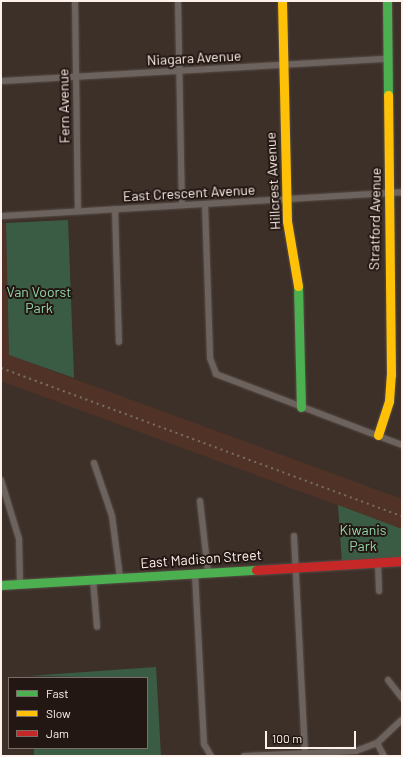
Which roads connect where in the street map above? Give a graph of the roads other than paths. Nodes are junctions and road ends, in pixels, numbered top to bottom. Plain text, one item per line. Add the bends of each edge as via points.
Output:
1 (75, 1) edge
2 (178, 1) edge
3 (282, 1) edge
4 (387, 1) edge
5 (388, 59) junction
6 (284, 65) junction
7 (180, 71) junction
8 (76, 77) junction
9 (1, 81) edge
10 (402, 192) edge
11 (390, 193) junction
12 (286, 199) junction
13 (205, 204) junction
14 (182, 205) junction
15 (115, 209) junction
16 (78, 211) junction
17 (1, 216) edge
18 (119, 342) dead end
19 (301, 407) junction
20 (378, 436) junction
21 (402, 445) edge
22 (94, 463) dead end
23 (1, 480) edge
24 (4, 499) edge
25 (200, 501) dead end
26 (294, 536) dead end
27 (402, 561) edge
28 (378, 562) junction
29 (296, 567) junction
30 (208, 572) junction
31 (195, 573) junction
32 (120, 578) junction
33 (93, 579) junction
34 (20, 584) junction
35 (1, 585) edge
36 (380, 591) dead end
37 (97, 627) dead end
38 (388, 680) dead end
39 (402, 698) edge
40 (402, 720) edge
41 (377, 743) junction
42 (210, 755) edge
43 (244, 756) edge
44 (305, 756) edge
45 (384, 756) edge

1 - 8 street, Fern Avenue
2 - 7 street
3 - 6 street, Hillcrest Avenue
4 - 5 street, Stratford Avenue
5 - 6 street, Niagara Avenue
5 - 11 street, Stratford Avenue
6 - 7 street, Niagara Avenue
6 - 12 street, Hillcrest Avenue
7 - 8 street, Niagara Avenue
7 - 14 street
8 - 9 street, Niagara Avenue
8 - 16 street, Fern Avenue
10 - 11 street, East Crescent Avenue
11 - 12 street, East Crescent Avenue
11 - 20 street, Stratford Avenue via 391,375 388,401
12 - 13 street, East Crescent Avenue
12 - 19 street, Hillcrest Avenue via 297,268
13 - 14 street, East Crescent Avenue
13 - 19 street via 213,368 216,374 228,380
14 - 15 street, East Crescent Avenue
15 - 16 street, East Crescent Avenue
15 - 18 street
16 - 17 street, East Crescent Avenue
19 - 20 street
20 - 21 street
22 - 32 street via 113,522
23 - 24 street
24 - 34 street via 20,541
25 - 30 street
26 - 29 street
27 - 28 street, East Madison Street
28 - 29 street, East Madison Street
28 - 36 street
29 - 30 street, East Madison Street
29 - 44 street
30 - 31 street, East Madison Street
31 - 32 street, East Madison Street
31 - 42 street via 204,744
32 - 33 street, East Madison Street
33 - 34 street, East Madison Street
33 - 37 street
34 - 35 street, East Madison Street
38 - 39 street
40 - 41 street
41 - 44 street via 356,751
41 - 45 street
43 - 44 street

